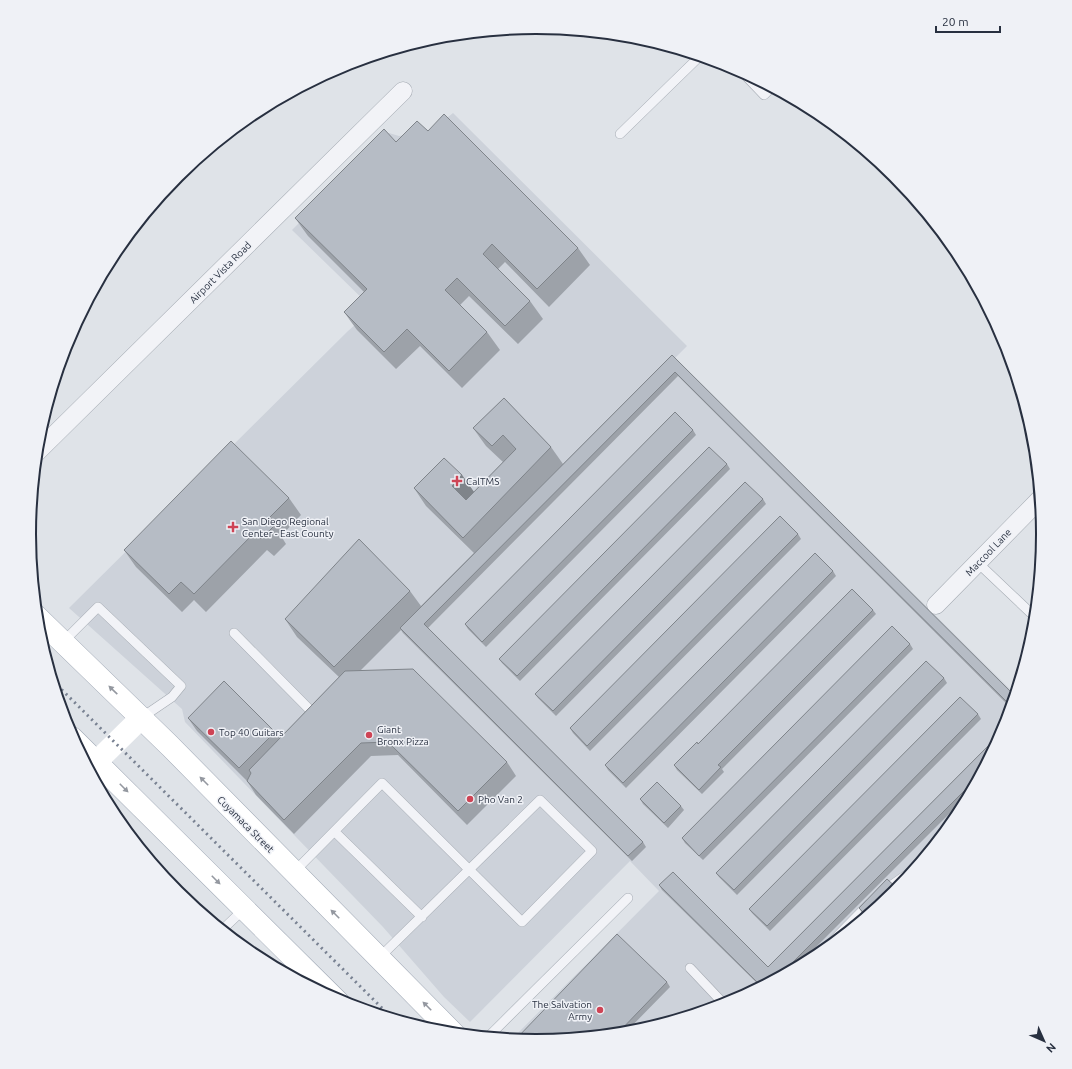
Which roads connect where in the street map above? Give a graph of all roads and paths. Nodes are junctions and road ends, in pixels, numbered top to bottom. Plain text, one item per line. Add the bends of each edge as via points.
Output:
1 (695, 60) edge
2 (754, 85) edge
3 (403, 91) dead end
4 (768, 92) edge
5 (620, 134) dead end
6 (44, 445) edge
7 (1035, 504) edge
8 (978, 563) junction
9 (936, 605) dead end
10 (1030, 612) edge
11 (44, 623) edge
12 (234, 633) dead end
13 (63, 642) junction
14 (311, 711) edge
15 (141, 718) junction
16 (93, 765) edge
17 (335, 832) junction
18 (469, 870) junction
19 (294, 872) junction
20 (895, 883) edge
21 (628, 898) dead end
22 (245, 908) junction
23 (422, 916) junction
24 (225, 927) edge
25 (847, 927) edge
26 (379, 958) junction
27 (690, 968) dead end
28 (311, 981) edge
29 (720, 1000) edge
30 (447, 1027) edge
31 (492, 1033) edge

1 - 5 lane
2 - 4 lane via 764,95
3 - 6 street, Airport Vista Road
7 - 8 street, Maccool Lane
8 - 9 street, Maccool Lane
8 - 10 lane
11 - 13 main road, Cuyamaca Street
12 - 14 lane
15 -> 13 main road, Cuyamaca Street
13 - 15 lane via 98,607 181,686 172,697
15 - 16 main road
19 -> 15 main road, Cuyamaca Street
16 -> 22 main road
17 - 18 lane via 382,783
17 - 19 lane
17 - 23 lane
18 - 18 lane via 540,800 592,851 522,922
18 - 23 lane
26 -> 19 main road, Cuyamaca Street
20 - 25 lane via 882,892
21 - 31 lane
22 - 24 lane
22 - 28 main road
23 - 26 lane
30 -> 26 main road, Cuyamaca Street
27 - 29 lane

